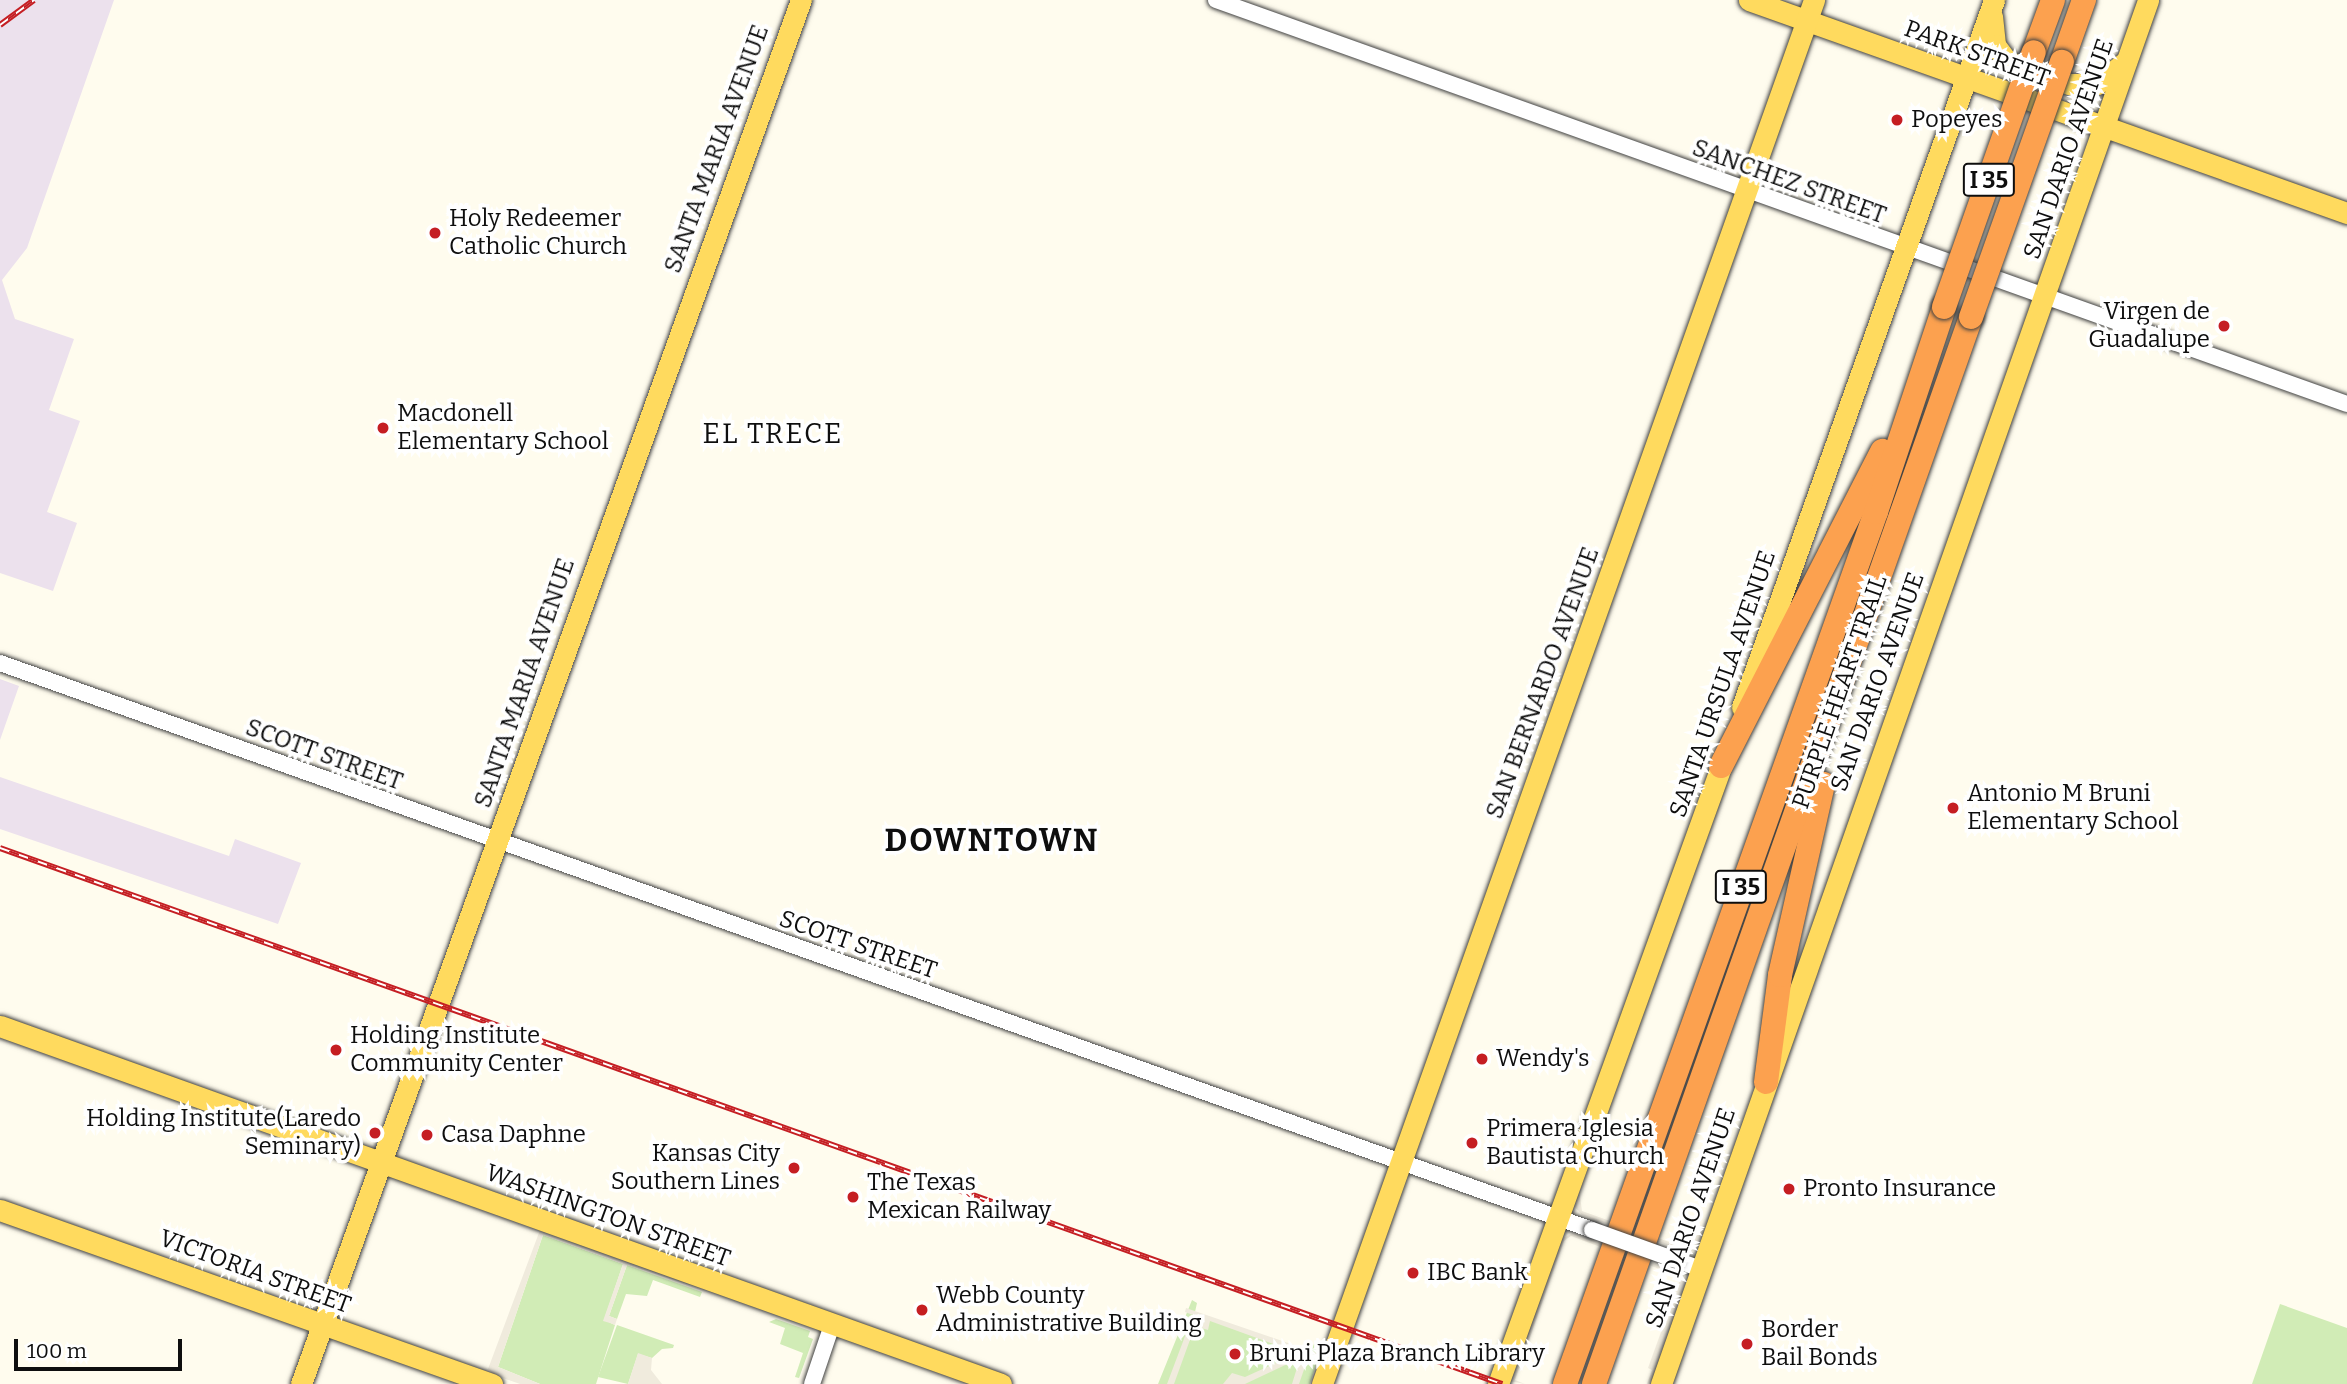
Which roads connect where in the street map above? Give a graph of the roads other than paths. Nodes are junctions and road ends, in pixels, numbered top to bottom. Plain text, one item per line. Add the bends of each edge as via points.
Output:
1 (801, 0) edge
2 (1216, 0) edge
3 (1749, 0) edge
4 (1814, 0) edge
5 (2053, 0) edge
6 (2084, 0) edge
7 (2148, 0) edge
8 (1993, 5) edge
9 (1807, 21) junction
10 (2128, 58) junction
11 (1967, 78) junction
12 (2104, 127) junction
13 (1746, 191) junction
14 (2347, 213) edge
15 (1906, 249) junction
16 (2045, 299) junction
17 (1914, 388) junction
18 (2347, 404) edge
19 (1866, 620) junction
20 (0, 663) edge
21 (1721, 766) junction
22 (497, 841) junction
23 (0, 1026) edge
24 (1766, 1082) junction
25 (1400, 1161) junction
26 (379, 1163) junction
27 (0, 1210) edge
28 (1558, 1219) junction
29 (1701, 1269) junction
30 (323, 1324) junction
31 (832, 1325) junction
32 (301, 1384) edge
33 (492, 1384) edge
34 (811, 1384) edge
35 (1001, 1384) edge
36 (1322, 1384) edge
37 (1498, 1384) edge
38 (1565, 1384) edge
39 (1594, 1384) edge
40 (1661, 1384) edge

1 - 22 main road, SANTA MARIA AVENUE via 674,340
2 - 13 street, SANCHEZ STREET
3 - 9 main road, PARK STREET
4 - 9 main road, SAN BERNARDO AVENUE
5 - 17 highway, PURPLE HEART TRAIL / I 35, bridge
6 - 19 highway, PURPLE HEART TRAIL / I 35, bridge
7 - 10 main road, SAN DARIO AVENUE
8 - 10 main road via 1995,45 2007,61 2020,67 2081,86 2107,79
8 - 11 main road, SANTA URSULA AVENUE
9 - 11 main road, PARK STREET
9 - 13 main road, SAN BERNARDO AVENUE
10 - 12 main road, SAN DARIO AVENUE
11 - 12 main road, PARK STREET
11 - 15 main road, SANTA URSULA AVENUE
12 - 14 main road, PARK STREET
12 - 16 main road, SAN DARIO AVENUE
13 - 15 street, SANCHEZ STREET
13 - 25 main road, SAN BERNARDO AVENUE
15 - 16 street, SANCHEZ STREET
15 - 21 main road, SANTA URSULA AVENUE
16 - 18 street, SANCHEZ STREET
16 - 24 main road, SAN DARIO AVENUE
17 - 21 highway via 1840,541
17 - 38 highway, PURPLE HEART TRAIL / I 35 via 1876,512
19 - 24 highway via 1795,897
19 - 39 highway, PURPLE HEART TRAIL / I 35
20 - 22 street, SCOTT STREET
21 - 28 main road, SANTA URSULA AVENUE
22 - 25 street, SCOTT STREET
22 - 26 main road, SANTA MARIA AVENUE
23 - 26 main road, WASHINGTON STREET
24 - 29 main road, SAN DARIO AVENUE
25 - 28 street, SCOTT STREET
25 - 36 main road, SAN BERNARDO AVENUE
26 - 30 main road, SANTA MARIA AVENUE
26 - 31 main road, WASHINGTON STREET
27 - 30 main road, VICTORIA STREET
28 - 29 street, SCOTT STREET, bridge
28 - 37 main road, SANTA URSULA AVENUE
29 - 40 main road, SAN DARIO AVENUE
30 - 32 main road, SANTA MARIA AVENUE
30 - 33 main road, VICTORIA STREET
31 - 34 street
31 - 35 main road, WASHINGTON STREET

